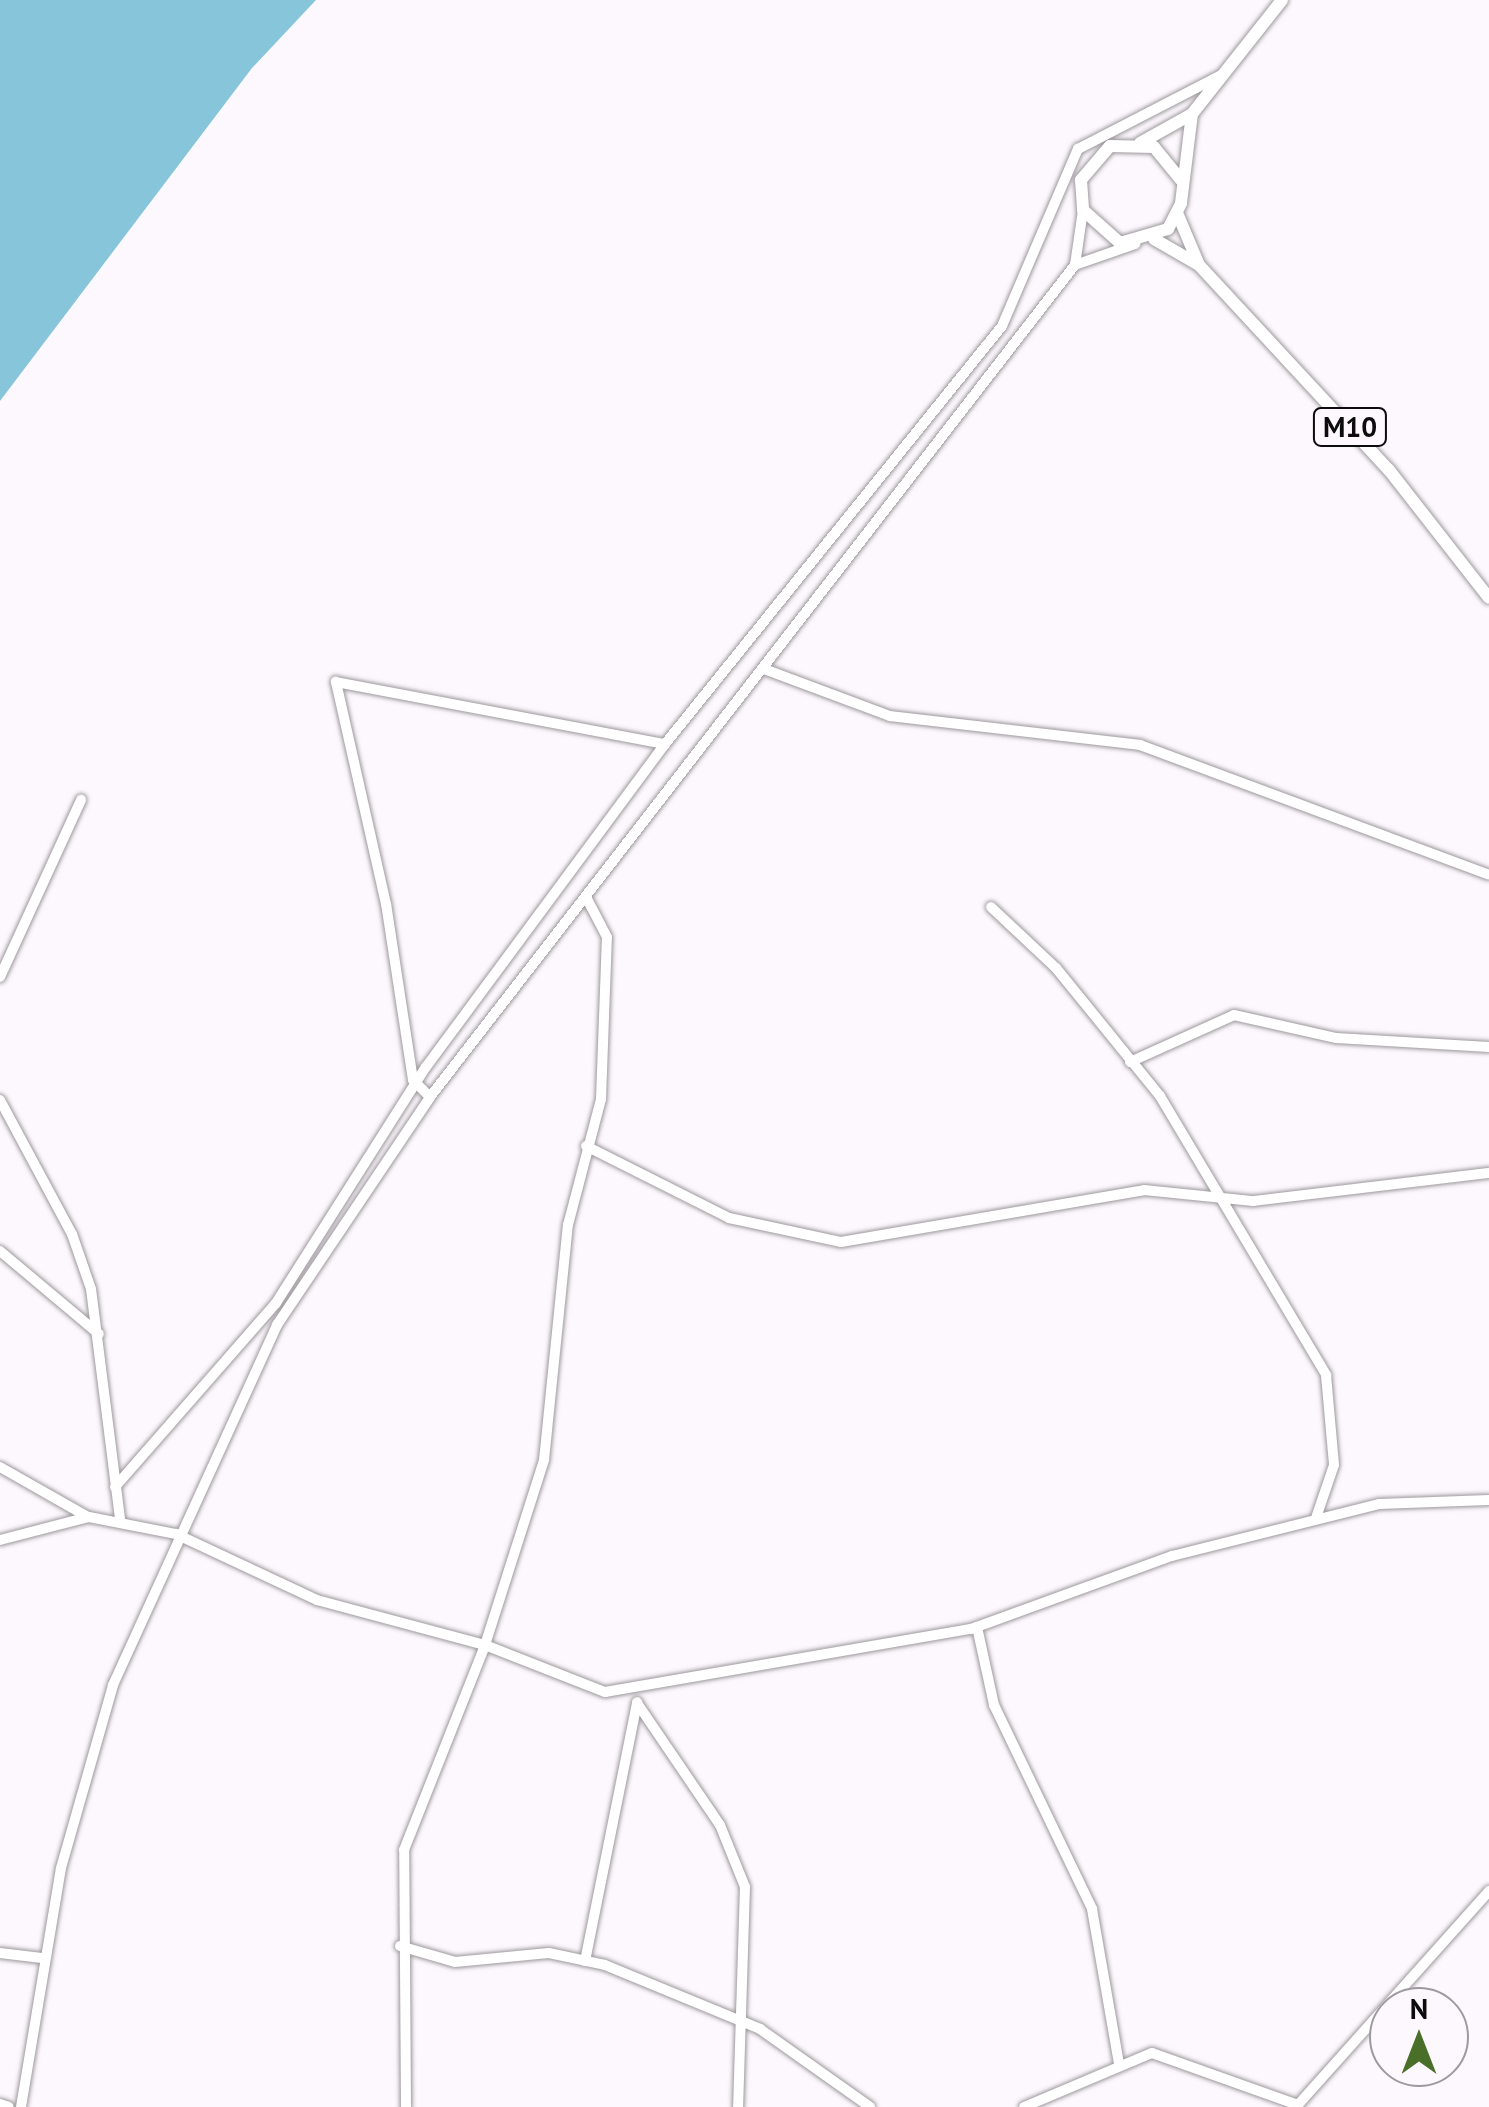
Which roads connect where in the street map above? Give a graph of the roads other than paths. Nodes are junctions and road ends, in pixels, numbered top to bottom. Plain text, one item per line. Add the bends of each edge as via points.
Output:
1 (1282, 0) edge
2 (1224, 74) junction
3 (1192, 114) junction
4 (1140, 143) junction
5 (1181, 180) junction
6 (1082, 210) junction
7 (1178, 215) junction
8 (1154, 239) junction
9 (1137, 244) junction
10 (1074, 265) junction
11 (1200, 265) junction
12 (1489, 598) edge
13 (764, 669) junction
14 (664, 744) junction
15 (81, 800) dead end
16 (1489, 875) edge
17 (586, 896) junction
18 (991, 908) dead end
19 (0, 977) edge
20 (1489, 1047) edge
21 (1130, 1062) junction
22 (415, 1084) junction
23 (430, 1097) junction
24 (0, 1100) edge
25 (586, 1146) junction
26 (1489, 1173) edge
27 (1211, 1192) junction
28 (0, 1251) edge
29 (100, 1335) junction
30 (0, 1468) edge
31 (115, 1487) junction
32 (1489, 1500) edge
33 (89, 1517) junction
34 (1316, 1518) junction
35 (120, 1520) junction
36 (176, 1534) junction
37 (0, 1540) edge
38 (977, 1628) junction
39 (486, 1645) junction
40 (637, 1697) junction
41 (1489, 1891) edge
42 (400, 1946) junction
43 (0, 1953) edge
44 (42, 1958) junction
45 (585, 1961) junction
46 (736, 2021) junction
47 (1119, 2062) junction
48 (0, 2104) edge
49 (1297, 2106) edge
50 (10, 2107) edge
51 (20, 2107) edge
52 (406, 2107) edge
53 (738, 2107) edge
54 (870, 2107) edge
55 (1024, 2107) edge

1 - 2 main road
2 - 3 main road
2 - 14 street via 1078,148 1002,326
3 - 4 main road
3 - 5 main road
4 - 5 main road via 1166,155
4 - 6 main road via 1097,154 1081,180
5 - 7 main road
6 - 9 main road via 1104,236
6 - 10 street
7 - 8 main road
7 - 11 main road, M10
8 - 9 main road
8 - 11 main road, M10
9 - 10 street
10 - 13 street
11 - 12 main road, M10 via 1389,470
13 - 16 street via 890,716 1166,753
13 - 17 street
14 - 22 street
14 - 22 street via 336,682
15 - 19 street
17 - 23 street
17 - 25 street via 601,915 608,968 604,1072
18 - 21 street via 1056,968
20 - 21 street via 1336,1038 1234,1016
21 - 27 street via 1160,1096
22 - 23 street
22 - 31 street via 284,1292
23 - 36 street via 277,1325
24 - 29 street via 72,1234
25 - 27 street via 728,1218 842,1242 1062,1199
25 - 39 street via 568,1224 544,1460
26 - 27 street via 1272,1199
27 - 34 street via 1326,1375 1334,1465
28 - 29 street
29 - 31 street
30 - 33 street
31 - 35 street
32 - 34 street via 1415,1500
33 - 35 street
33 - 37 street
34 - 38 street via 1128,1570
35 - 36 street
36 - 39 street via 317,1600
36 - 44 street via 113,1685
38 - 40 street via 812,1650
38 - 47 street via 994,1705 1092,1909
39 - 40 street via 584,1687
39 - 42 street via 404,1850
40 - 45 street
40 - 46 street via 736,1854 745,1887
41 - 49 street
42 - 45 street via 454,1962 549,1953
42 - 52 street
43 - 44 street
44 - 51 street
45 - 46 street
46 - 53 street
46 - 54 street via 786,2044
47 - 49 street via 1172,2056
47 - 55 street
48 - 50 street

